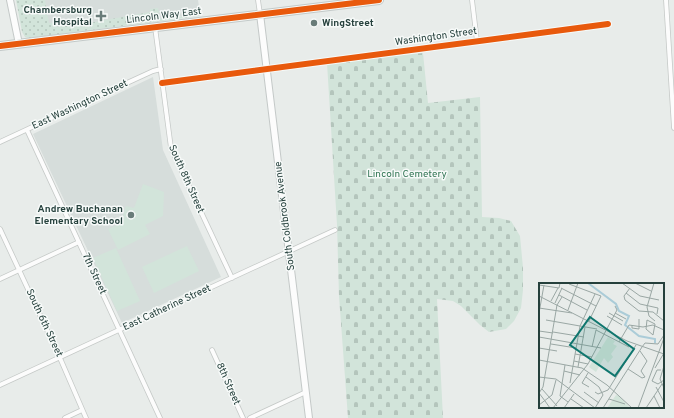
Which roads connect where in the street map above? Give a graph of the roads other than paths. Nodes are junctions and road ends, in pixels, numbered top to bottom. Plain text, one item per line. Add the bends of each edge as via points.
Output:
1 (10, 0) edge
2 (258, 0) edge
3 (379, 0) edge
4 (472, 0) edge
5 (666, 0) edge
6 (260, 14) junction
7 (608, 24) dead end
8 (155, 27) junction
9 (477, 41) junction
10 (18, 44) junction
11 (0, 46) edge
12 (161, 69) junction
13 (267, 70) junction
14 (162, 83) junction
15 (674, 128) edge
16 (27, 130) junction
17 (0, 142) edge
18 (0, 229) edge
19 (335, 230) dead end
20 (79, 242) junction
21 (289, 251) junction
22 (18, 270) junction
23 (232, 278) junction
24 (0, 279) edge
25 (120, 330) junction
26 (212, 350) dead end
27 (60, 358) junction
28 (0, 385) edge
29 (306, 392) junction
30 (82, 410) junction
31 (65, 418) edge
32 (86, 418) edge
33 (160, 418) edge
34 (243, 418) edge
35 (250, 418) edge
36 (309, 418) edge

1 - 10 street
2 - 6 street
3 - 6 highway, Lincoln Way East
4 - 9 street
5 - 15 street
6 - 8 highway, Lincoln Way East
6 - 13 street, South Coldbrook Avenue
7 - 9 street, Washington Street
8 - 10 highway, Lincoln Way East
8 - 12 street, South 8th Street
9 - 13 street, Washington Street
10 - 11 highway, Lincoln Way East
12 - 14 street, South 8th Street
12 - 16 street, East Washington Street
13 - 14 street, Washington Street
13 - 21 street, South Coldbrook Avenue
14 - 23 street, South 8th Street via 171,148
16 - 17 street, East Washington Street
16 - 20 street, 7th Street
18 - 22 street, South 6th Street
19 - 21 street, East Catherine Street
20 - 22 street
20 - 25 street, 7th Street
21 - 23 street, East Catherine Street
21 - 29 street, South Coldbrook Avenue
22 - 24 street
22 - 27 street, South 6th Street
23 - 25 street, East Catherine Street
25 - 27 street, East Catherine Street
25 - 33 street, 7th Street
26 - 34 street, 8th Street
27 - 28 street, East Catherine Street
27 - 30 street, South 6th Street
29 - 35 street
29 - 36 street, South Coldbrook Avenue
30 - 31 street
30 - 32 street, South 6th Street

